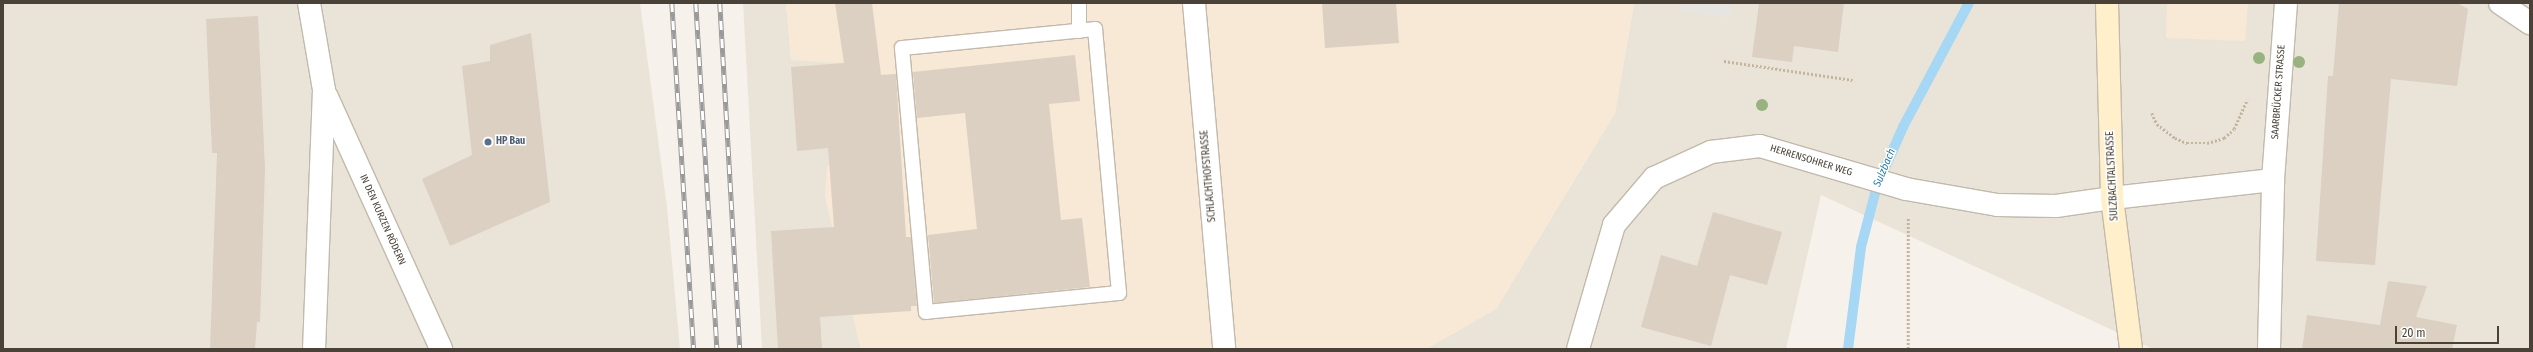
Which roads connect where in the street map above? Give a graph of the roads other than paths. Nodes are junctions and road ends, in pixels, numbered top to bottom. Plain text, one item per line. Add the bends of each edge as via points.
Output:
1 (309, 3) edge
2 (1079, 3) edge
3 (1194, 3) edge
4 (2107, 3) edge
5 (2286, 3) edge
6 (2500, 3) edge
7 (2530, 23) edge
8 (1079, 31) junction
9 (324, 90) junction
10 (2273, 180) junction
11 (2112, 198) junction
12 (314, 349) edge
13 (441, 349) edge
14 (1224, 349) edge
15 (1578, 349) edge
16 (2131, 349) edge
17 (2269, 349) edge

1 - 9 street, IN DEN KURZEN RÖDERN
2 - 8 lane
3 - 14 street, SCHLACHTHOFSTRASSE
4 - 11 main road, SULZBACHTALSTRASSE
5 - 10 street, SAARBRÜCKER STRASSE
6 - 7 street
8 - 8 lane via 1095,29 1119,293 926,312 902,48
9 - 12 street, IN DEN KURZEN RÖDERN
9 - 13 street, IN DEN KURZEN RÖDERN
10 - 11 street
10 - 17 street, SAARBRÜCKER STRASSE
11 - 15 street, HERRENSOHRER WEG via 2018,207 1909,190 1760,146 1711,152 1654,178 1614,225
11 - 16 main road, SULZBACHTALSTRASSE

